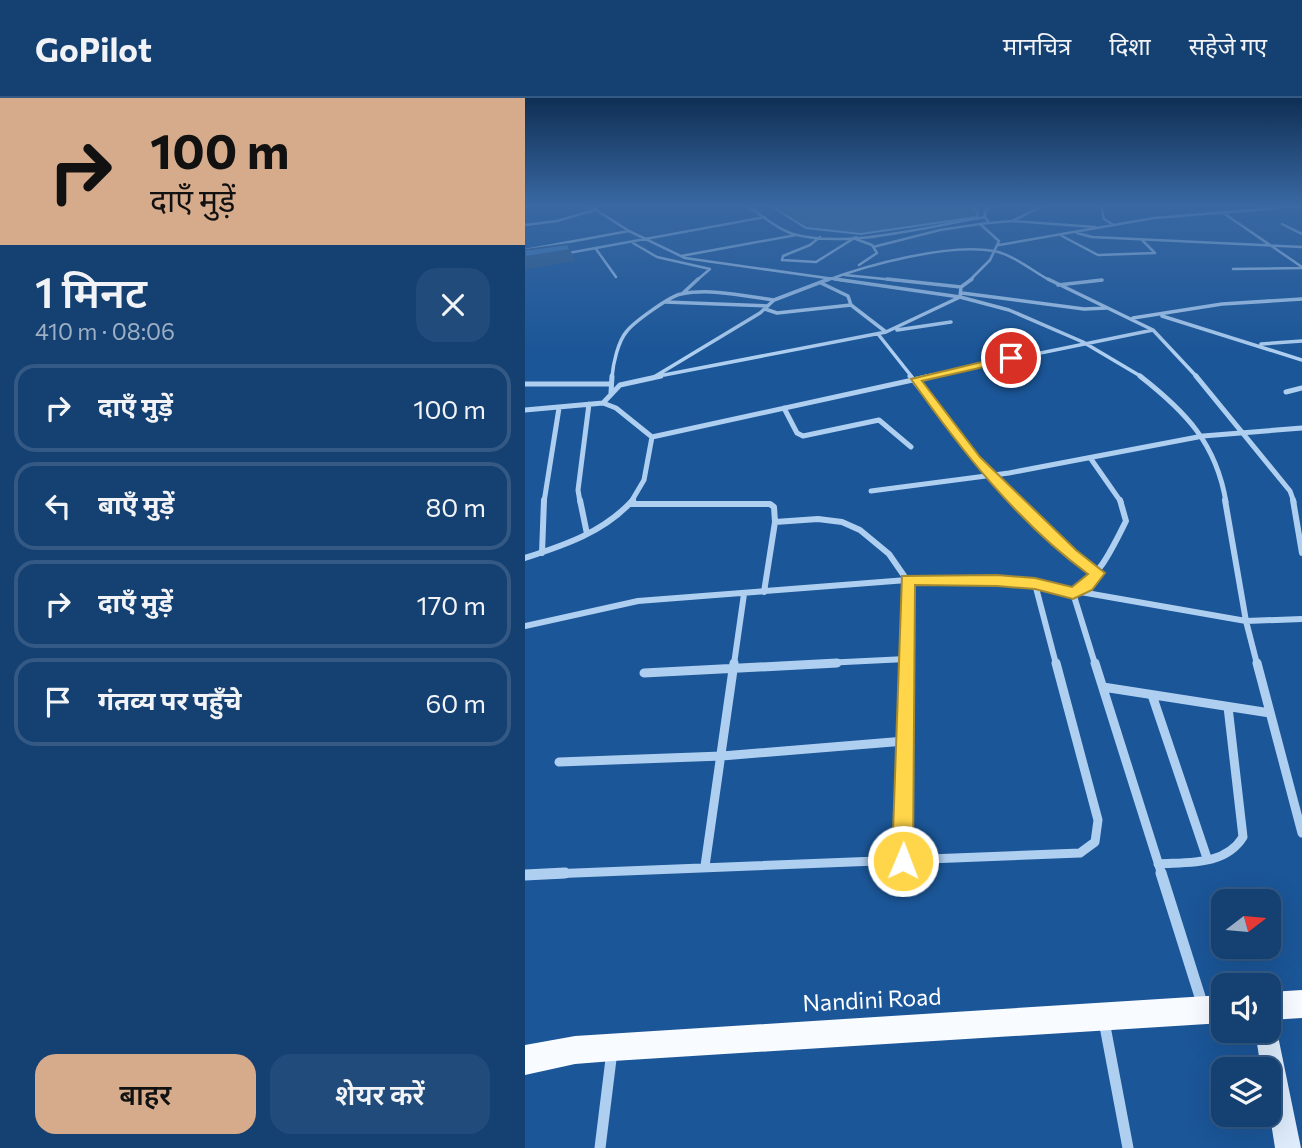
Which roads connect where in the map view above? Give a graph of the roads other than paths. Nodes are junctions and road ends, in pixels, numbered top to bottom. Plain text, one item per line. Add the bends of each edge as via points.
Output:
1 (600, 255) edge
2 (653, 255) edge
3 (676, 255) edge
4 (687, 255) edge
5 (785, 255) edge
6 (835, 255) edge
7 (874, 255) edge
8 (925, 255) edge
9 (993, 255) edge
10 (1003, 255) edge
11 (1283, 255) edge
12 (680, 257) junction
13 (1302, 267) edge
14 (1233, 269) dead end
15 (847, 272) junction
16 (841, 275) junction
17 (616, 277) dead end
18 (832, 279) junction
19 (1102, 279) dead end
20 (820, 283) junction
21 (1058, 285) junction
22 (961, 287) junction
23 (681, 294) junction
24 (961, 295) junction
25 (1302, 299) edge
26 (774, 300) junction
27 (664, 302) junction
28 (851, 305) junction
29 (766, 308) junction
30 (1108, 308) junction
31 (1158, 315) junction
32 (1133, 318) junction
33 (951, 322) dead end
34 (1153, 330) junction
35 (889, 331) junction
36 (878, 334) junction
37 (1302, 341) edge
38 (1083, 342) junction
39 (1254, 344) junction
40 (1302, 360) edge
41 (660, 376) junction
42 (916, 379) junction
43 (525, 384) edge
44 (611, 384) junction
45 (1302, 388) edge
46 (1286, 392) dead end
47 (611, 393) junction
48 (603, 403) junction
49 (589, 404) junction
50 (559, 408) junction
51 (784, 408) junction
52 (525, 410) edge
53 (1302, 428) edge
54 (1243, 431) junction
55 (1203, 436) junction
56 (652, 437) junction
57 (911, 447) dead end
58 (1091, 459) junction
59 (993, 475) junction
60 (871, 491) dead end
61 (630, 504) junction
62 (775, 522) junction
63 (587, 534) junction
64 (543, 553) junction
65 (1302, 553) edge
66 (525, 558) edge
67 (1097, 573) junction
68 (907, 580) junction
69 (1035, 584) junction
70 (764, 592) junction
71 (1073, 593) junction
72 (744, 594) junction
73 (1302, 619) edge
74 (1246, 621) junction
75 (525, 626) edge
76 (906, 659) junction
77 (734, 667) junction
78 (644, 673) dead end
79 (1103, 687) junction
80 (1152, 695) junction
81 (1227, 707) junction
82 (1271, 713) junction
83 (905, 741) junction
84 (722, 756) junction
85 (559, 762) dead end
86 (1302, 834) edge
87 (1207, 858) junction
88 (903, 861) junction
89 (1158, 864) junction
90 (705, 866) junction
91 (525, 875) edge
92 (1211, 1002) edge
93 (1302, 1004) edge
94 (1281, 1005) edge
95 (1211, 1010) edge
96 (1103, 1016) junction
97 (1268, 1043) edge
98 (613, 1047) junction
99 (525, 1060) edge
100 (600, 1148) edge
101 (1128, 1148) edge
102 (1288, 1148) edge

1 - 17 street
2 - 23 street via 710,269
3 - 12 street
4 - 12 street
5 - 6 street via 782,260 823,260
7 - 15 street
8 - 15 street
9 - 22 street via 977,277
10 - 21 street
11 - 13 street
12 - 18 street
13 - 14 street
15 - 16 street
16 - 18 street
16 - 22 street
18 - 20 street
18 - 24 street
19 - 21 street
20 - 26 street
20 - 28 street via 848,296
21 - 30 street
22 - 24 street
23 - 26 street
23 - 27 street
24 - 30 street
24 - 35 street
24 - 38 street via 1022,314
25 - 31 street via 1214,305
26 - 29 street
27 - 29 street
27 - 44 street via 626,331
28 - 29 street via 777,313
28 - 35 street
29 - 41 street
30 - 32 street
31 - 32 street
31 - 39 street
32 - 34 street
33 - 35 street
34 - 38 street
34 - 54 street
35 - 36 street
36 - 41 street
36 - 42 street
37 - 39 street
38 - 42 street
38 - 55 street via 1132,369 1167,397
39 - 40 street
41 - 47 street via 632,381
42 - 51 street
42 - 59 street via 962,442
43 - 44 street
44 - 47 street
45 - 46 street
47 - 48 street
48 - 49 street
48 - 56 street via 617,408
49 - 50 street
49 - 63 street via 578,490
50 - 52 street
50 - 64 street via 544,495
51 - 56 street
51 - 57 street via 803,436 879,420
53 - 54 street
54 - 55 street
54 - 65 street via 1290,491 1297,508
55 - 58 street
55 - 74 street via 1221,475
56 - 61 street via 643,482
58 - 59 street
58 - 67 street via 1120,500 1126,521
59 - 60 street
59 - 67 street via 1070,554
61 - 62 street via 770,504
61 - 63 street
62 - 68 street via 843,522 886,550 903,568
62 - 70 street
63 - 64 street
64 - 66 street
67 - 71 street
68 - 69 street
68 - 70 street
68 - 76 street
69 - 71 street
69 - 88 street via 1098,820 1095,842 1080,853
70 - 72 street
71 - 74 street
71 - 79 street
72 - 75 street via 638,601
72 - 77 street
73 - 74 street
74 - 82 street
76 - 77 street
76 - 83 street
77 - 78 street
77 - 84 street
79 - 80 street
79 - 89 street
80 - 81 street
80 - 87 street
81 - 82 street
81 - 87 street via 1244,838 1228,856
82 - 86 street
83 - 84 street
83 - 88 street
84 - 85 street
84 - 90 street
87 - 89 street
88 - 90 street
89 - 92 street
90 - 91 street
93 - 94 main road
95 - 96 main road, Nandini Road
96 - 98 main road, Nandini Road
96 - 101 street
97 - 102 street
98 - 99 main road, Nandini Road
98 - 100 street

